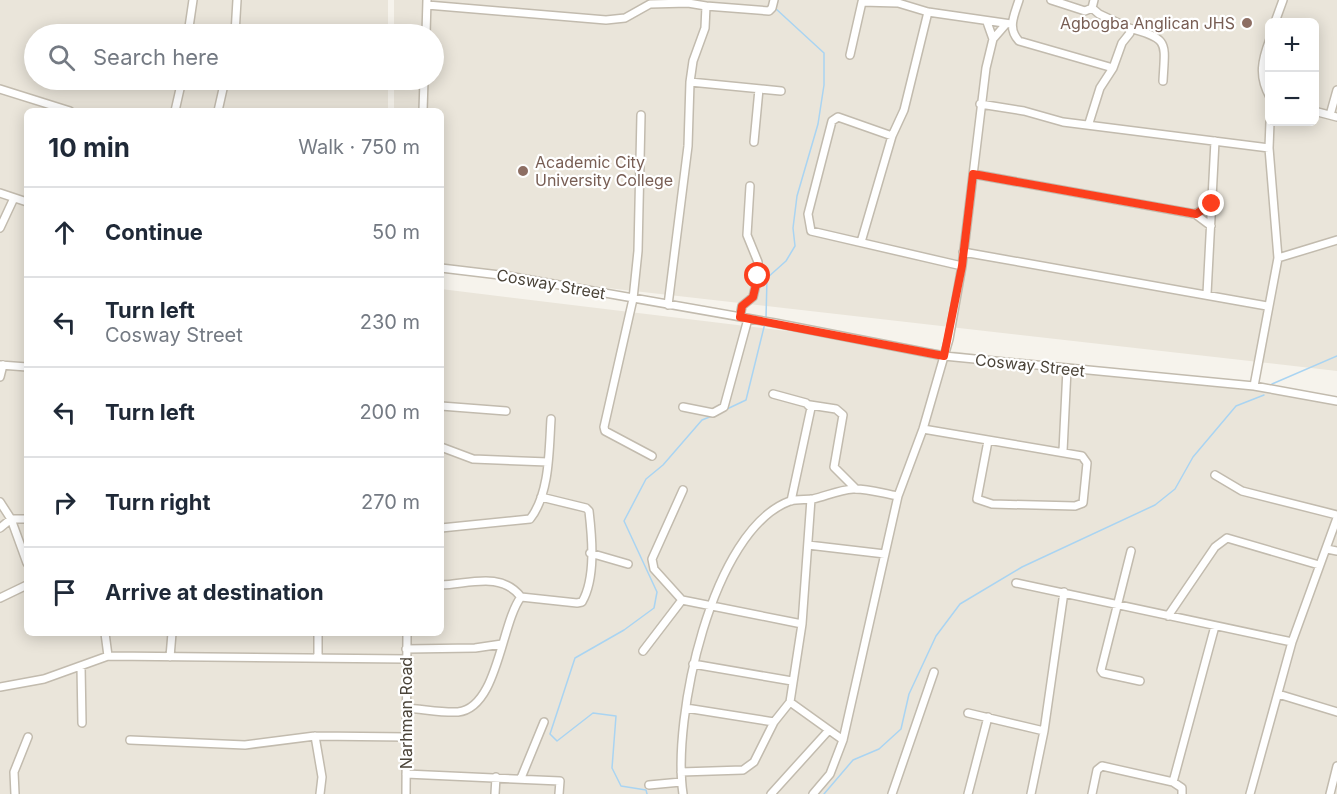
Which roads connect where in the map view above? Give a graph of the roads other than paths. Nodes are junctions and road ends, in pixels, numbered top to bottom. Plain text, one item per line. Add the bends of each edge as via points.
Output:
1 (193, 0) edge
2 (237, 0) edge
3 (774, 0) edge
4 (1019, 0) edge
5 (1051, 0) edge
6 (1094, 0) edge
7 (1284, 0) edge
8 (427, 2) edge
9 (706, 6) junction
10 (1092, 8) junction
11 (928, 12) junction
12 (1277, 18) edge
13 (987, 22) junction
14 (189, 24) edge
15 (236, 24) edge
16 (426, 24) edge
17 (1009, 24) junction
18 (1129, 28) junction
19 (993, 39) junction
20 (1265, 53) edge
21 (850, 55) dead end
22 (1113, 68) junction
23 (1162, 81) dead end
24 (690, 82) junction
25 (0, 89) edge
26 (759, 89) junction
27 (1265, 89) edge
28 (180, 90) edge
29 (223, 90) edge
30 (424, 90) edge
31 (1337, 90) edge
32 (781, 91) dead end
33 (980, 104) junction
34 (60, 108) edge
35 (176, 108) edge
36 (219, 108) edge
37 (423, 108) edge
38 (1319, 112) edge
39 (641, 115) dead end
40 (1334, 116) edge
41 (1089, 123) junction
42 (1270, 126) edge
43 (892, 136) junction
44 (1215, 141) junction
45 (754, 142) dead end
46 (1269, 148) junction
47 (973, 174) junction
48 (750, 186) dead end
49 (0, 193) edge
50 (14, 198) junction
51 (24, 200) edge
52 (1212, 204) junction
53 (1196, 214) junction
54 (1211, 226) junction
55 (0, 228) edge
56 (1337, 233) edge
57 (1337, 240) edge
58 (861, 242) junction
59 (963, 252) junction
60 (1278, 258) junction
61 (962, 266) junction
62 (444, 268) edge
63 (1207, 294) junction
64 (633, 299) junction
65 (668, 305) junction
66 (1268, 306) junction
67 (740, 317) junction
68 (750, 319) junction
69 (944, 356) junction
70 (2, 365) edge
71 (24, 367) edge
72 (1067, 369) junction
73 (0, 377) edge
74 (1254, 386) junction
75 (773, 394) dead end
76 (1337, 400) edge
77 (444, 405) edge
78 (810, 405) junction
79 (683, 407) dead end
80 (506, 411) dead end
81 (551, 419) dead end
82 (923, 429) junction
83 (988, 441) junction
84 (444, 448) edge
85 (1063, 451) junction
86 (652, 456) dead end
87 (548, 462) junction
88 (1215, 476) dead end
89 (856, 489) junction
90 (683, 490) dead end
91 (541, 496) junction
92 (898, 496) junction
93 (811, 499) junction
94 (791, 501) junction
95 (0, 502) edge
96 (1337, 517) edge
97 (10, 519) junction
98 (24, 519) edge
99 (0, 528) edge
100 (444, 528) edge
101 (808, 545) junction
102 (1327, 549) junction
103 (1131, 551) dead end
104 (1337, 551) edge
105 (590, 553) junction
106 (885, 554) junction
107 (24, 555) edge
108 (628, 564) dead end
109 (1319, 565) junction
110 (1017, 583) dead end
111 (444, 585) edge
112 (24, 586) edge
113 (1064, 592) junction
114 (521, 597) junction
115 (0, 598) edge
116 (682, 600) junction
117 (1117, 604) junction
118 (712, 607) junction
119 (1168, 616) junction
120 (802, 624) junction
121 (1215, 626) junction
122 (105, 636) edge
123 (172, 636) edge
124 (318, 636) edge
125 (407, 636) edge
126 (1292, 642) junction
127 (502, 644) junction
128 (406, 648) junction
129 (643, 651) dead end
130 (108, 656) junction
131 (170, 657) junction
132 (318, 657) junction
133 (406, 659) junction
134 (693, 664) junction
135 (81, 666) junction
136 (934, 672) dead end
137 (792, 681) junction
138 (1140, 681) dead end
139 (0, 687) edge
140 (1278, 694) junction
141 (790, 702) junction
142 (406, 708) junction
143 (686, 708) junction
144 (1337, 712) edge
145 (968, 713) dead end
146 (988, 717) junction
147 (544, 722) dead end
148 (774, 722) junction
149 (82, 723) dead end
150 (829, 730) junction
151 (1044, 731) junction
152 (315, 736) junction
153 (28, 737) dead end
154 (407, 737) junction
155 (130, 740) dead end
156 (843, 740) junction
157 (1337, 766) edge
158 (681, 771) junction
159 (406, 774) junction
160 (496, 777) junction
161 (521, 778) junction
162 (681, 782) junction
163 (1173, 782) junction
164 (649, 785) dead end
165 (15, 794) edge
166 (321, 794) edge
167 (406, 794) edge
168 (495, 794) edge
169 (559, 794) edge
170 (683, 794) edge
171 (771, 794) edge
172 (813, 794) edge
173 (892, 794) edge
174 (968, 794) edge
175 (1031, 794) edge
176 (1092, 794) edge
177 (1182, 794) edge
178 (1250, 794) edge
179 (1330, 794) edge

1 - 14 street
2 - 15 street
3 - 9 street via 769,12
4 - 17 street
5 - 10 street via 1079,11
6 - 10 street
7 - 12 street
8 - 9 street via 606,20 624,18 650,4
8 - 16 street
9 - 24 street via 705,28
10 - 18 street
11 - 13 street
11 - 21 street via 898,3 862,2
11 - 43 street via 904,110
13 - 17 street
13 - 19 street
17 - 19 street
17 - 22 street via 1014,36 1026,44
18 - 22 street
18 - 23 street via 1161,40 1165,47
19 - 33 street
20 - 27 street via 1260,70
22 - 41 street via 1100,88
24 - 26 street
24 - 65 street via 688,146
25 - 34 street
26 - 32 street
26 - 45 street
28 - 35 street
29 - 36 street
30 - 37 street
31 - 40 street
33 - 41 street via 1048,119
33 - 47 street
38 - 40 street
39 - 64 street
41 - 44 street
42 - 46 street
43 - 58 street
43 - 58 street via 838,117 832,121 808,225 818,234
44 - 46 street
44 - 52 street
46 - 60 street
47 - 53 street
47 - 59 street
48 - 67 street via 747,235 758,262 758,276 753,297 742,306
49 - 50 street
50 - 51 street
50 - 55 street
52 - 53 street
52 - 54 street
53 - 54 street
54 - 63 street
56 - 57 street
57 - 60 street
58 - 61 street
59 - 61 street
59 - 63 street
60 - 66 street
61 - 69 street
62 - 64 street, Cosway Street
63 - 66 street
64 - 65 street, Cosway Street
64 - 86 street via 604,427
65 - 67 street, Cosway Street
66 - 74 street
67 - 68 street, Cosway Street
68 - 69 street, Cosway Street
68 - 79 street via 724,407 713,413
69 - 72 street, Cosway Street
69 - 82 street
70 - 71 street
70 - 73 street
72 - 74 street, Cosway Street
72 - 85 street
74 - 76 street, Cosway Street
75 - 78 street
77 - 80 street
78 - 89 street via 836,409 843,415 834,467
78 - 94 street
81 - 87 street
82 - 83 street
82 - 92 street
83 - 85 street
83 - 85 street via 977,495 985,503 1080,506 1085,499 1086,459
84 - 87 street via 473,459
87 - 91 street
88 - 96 street via 1242,491
89 - 92 street
89 - 93 street
90 - 116 street via 651,562
91 - 100 street via 534,513 526,520
91 - 105 street via 586,507
92 - 106 street
93 - 94 street
93 - 101 street
94 - 118 street via 760,523 736,551
95 - 97 street
96 - 102 street
97 - 98 street
97 - 99 street
97 - 107 street
101 - 106 street
101 - 120 street
102 - 104 street
102 - 109 street
103 - 117 street
105 - 108 street
105 - 114 street via 589,578 582,602
106 - 156 street
109 - 119 street via 1227,538 1221,540
109 - 126 street
110 - 113 street
111 - 114 street via 493,581
112 - 115 street
113 - 117 street
113 - 151 street
114 - 127 street
116 - 118 street
116 - 129 street
117 - 119 street
117 - 138 street via 1101,672
118 - 120 street
118 - 134 street
119 - 121 street
120 - 137 street
121 - 126 street
121 - 163 street
122 - 130 street
123 - 131 street
124 - 132 street
125 - 128 street, Narhman Road
126 - 140 street
127 - 128 street
127 - 142 street via 497,665 470,708 458,712
128 - 133 street, Narhman Road
130 - 131 street
130 - 135 street
131 - 132 street
132 - 133 street
133 - 142 street, Narhman Road
134 - 137 street
134 - 143 street
135 - 139 street via 44,679
135 - 149 street
136 - 173 street
137 - 141 street
140 - 144 street
140 - 178 street
141 - 148 street
141 - 150 street
142 - 154 street, Narhman Road
143 - 148 street
143 - 158 street
145 - 146 street
146 - 151 street
146 - 174 street
147 - 161 street
148 - 158 street via 743,770
150 - 156 street
150 - 171 street
151 - 175 street
152 - 154 street
152 - 155 street via 245,745
152 - 166 street
153 - 165 street via 14,772
154 - 159 street, Narhman Road
156 - 172 street via 830,774
157 - 179 street
158 - 162 street
159 - 160 street
159 - 167 street, Narhman Road
160 - 161 street
160 - 168 street
161 - 169 street via 560,781
162 - 164 street
162 - 170 street
163 - 176 street via 1102,766 1097,770
163 - 177 street via 1182,788

